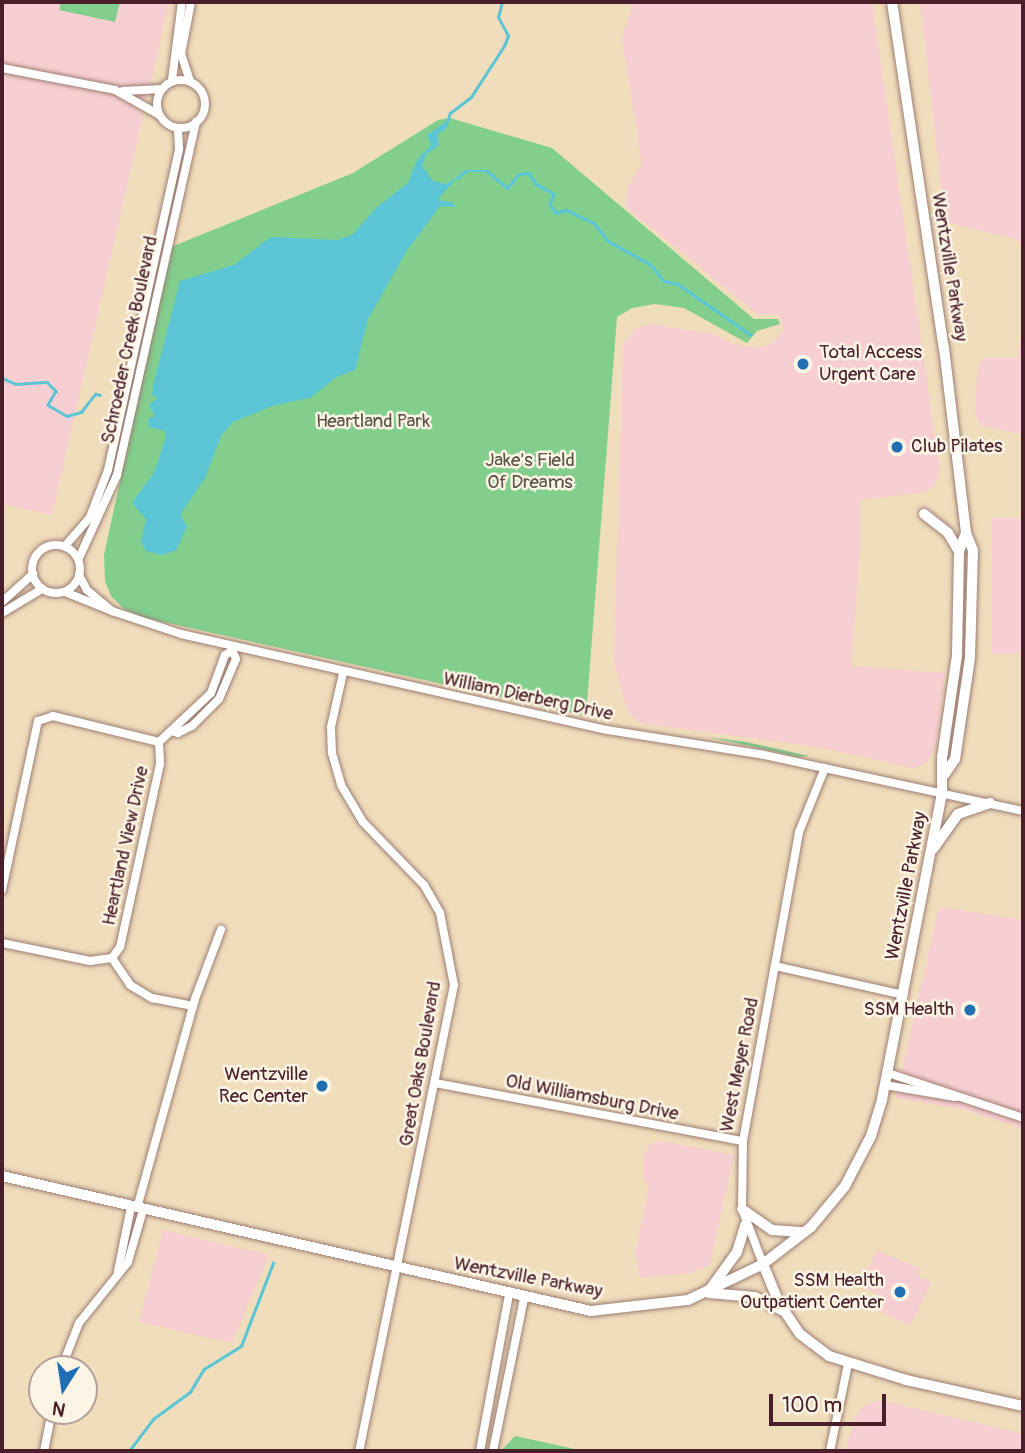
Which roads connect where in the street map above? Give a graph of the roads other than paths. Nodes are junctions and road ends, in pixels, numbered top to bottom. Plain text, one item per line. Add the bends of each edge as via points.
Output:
1 (182, 2) edge
2 (191, 2) edge
3 (894, 3) edge
4 (2, 68) edge
5 (172, 80) junction
6 (190, 81) junction
7 (162, 89) junction
8 (115, 90) junction
9 (158, 114) junction
10 (196, 122) junction
11 (178, 129) junction
12 (924, 514) dead end
13 (966, 533) junction
14 (65, 546) junction
15 (959, 551) junction
16 (79, 558) junction
17 (33, 574) junction
18 (79, 575) junction
19 (42, 589) junction
20 (65, 592) junction
21 (2, 602) edge
22 (112, 611) junction
23 (2, 613) edge
24 (233, 649) junction
25 (343, 673) junction
26 (159, 742) junction
27 (825, 768) junction
28 (945, 774) junction
29 (943, 793) junction
30 (990, 803) junction
31 (1023, 811) edge
32 (931, 852) junction
33 (2, 890) edge
34 (221, 930) dead end
35 (2, 943) edge
36 (111, 958) junction
37 (775, 966) junction
38 (904, 995) junction
39 (193, 1006) junction
40 (888, 1073) junction
41 (435, 1083) junction
42 (885, 1085) junction
43 (961, 1098) junction
44 (1023, 1118) edge
45 (743, 1141) junction
46 (2, 1177) edge
47 (137, 1208) junction
48 (742, 1209) junction
49 (745, 1225) junction
50 (804, 1232) junction
51 (763, 1265) junction
52 (395, 1268) junction
53 (706, 1293) junction
54 (509, 1295) junction
55 (524, 1299) junction
56 (785, 1312) junction
57 (66, 1355) edge
58 (848, 1364) junction
59 (494, 1368) junction
60 (509, 1371) junction
61 (1023, 1406) edge
62 (49, 1425) edge
63 (44, 1451) edge
64 (359, 1451) edge
65 (480, 1451) edge
66 (493, 1451) edge
67 (830, 1451) edge

1 - 5 street
2 - 6 street via 181,48
3 - 13 main road, Wentzville Parkway
4 - 8 street
5 - 6 street
5 - 7 street
6 - 10 street via 205,103
7 - 8 street
7 - 9 street
8 - 9 street
9 - 11 street via 164,123
10 - 11 street
10 - 16 street, Schroeder Creek Boulevard via 117,475
11 - 14 street, Schroeder Creek Boulevard via 179,149 104,482 85,525
12 - 15 main road via 948,533
13 - 15 main road, Wentzville Parkway
13 - 28 main road, Wentzville Parkway via 973,550 970,658 955,760
14 - 16 street
14 - 17 street via 40,551
15 - 28 main road, Wentzville Parkway via 957,656 942,758
16 - 18 street
17 - 19 street
17 - 21 street
18 - 20 street
18 - 22 street, William Dierberg Drive via 87,590
19 - 20 street
19 - 23 street
20 - 22 street, William Dierberg Drive
22 - 24 street, William Dierberg Drive
24 - 25 street, William Dierberg Drive
24 - 26 street via 225,655 211,693
25 - 27 street, William Dierberg Drive via 607,730
25 - 41 street, Great Oaks Boulevard via 331,727 341,785 363,822 424,885 440,913 449,943 454,985
26 - 33 street, Heartland View Drive via 53,716 38,721
26 - 36 street, Heartland View Drive via 160,764 120,947
27 - 29 street, William Dierberg Drive
27 - 37 street, West Meyer Road via 799,832 776,938
28 - 29 main road, Wentzville Parkway
29 - 30 street, William Dierberg Drive
29 - 32 main road, Wentzville Parkway
30 - 31 street, William Dierberg Drive
30 - 32 main road via 958,814
32 - 38 main road, Wentzville Parkway
34 - 39 street
35 - 36 street via 90,961
36 - 39 street via 130,985 152,998
37 - 38 street
37 - 45 street, West Meyer Road
38 - 40 main road, Wentzville Parkway
39 - 47 street
40 - 42 main road, Wentzville Parkway
40 - 43 street
41 - 45 street, Old Williamsburg Drive
41 - 52 street, Great Oaks Boulevard
42 - 43 street
42 - 50 main road, Wentzville Parkway via 859,1161 829,1207
43 - 44 street
45 - 48 street, West Meyer Road
46 - 47 main road, Wentzville Parkway
47 - 52 main road, Wentzville Parkway
47 - 57 street via 133,1252 79,1323
48 - 49 street, West Meyer Road
48 - 50 main road via 772,1230
49 - 51 street, West Meyer Road
49 - 53 main road via 727,1271
50 - 51 main road, Wentzville Parkway
51 - 53 main road, Wentzville Parkway
51 - 56 main road, West Meyer Road
52 - 54 main road, Wentzville Parkway
52 - 64 street, Great Oaks Boulevard
53 - 55 main road, Wentzville Parkway via 666,1305 611,1312
53 - 56 main road via 760,1298
54 - 55 main road, Wentzville Parkway
54 - 59 street
55 - 60 street
56 - 58 main road, West Meyer Road via 815,1348
58 - 61 main road, West Meyer Road
58 - 67 street
59 - 60 street
59 - 65 street
60 - 66 street
62 - 63 street

